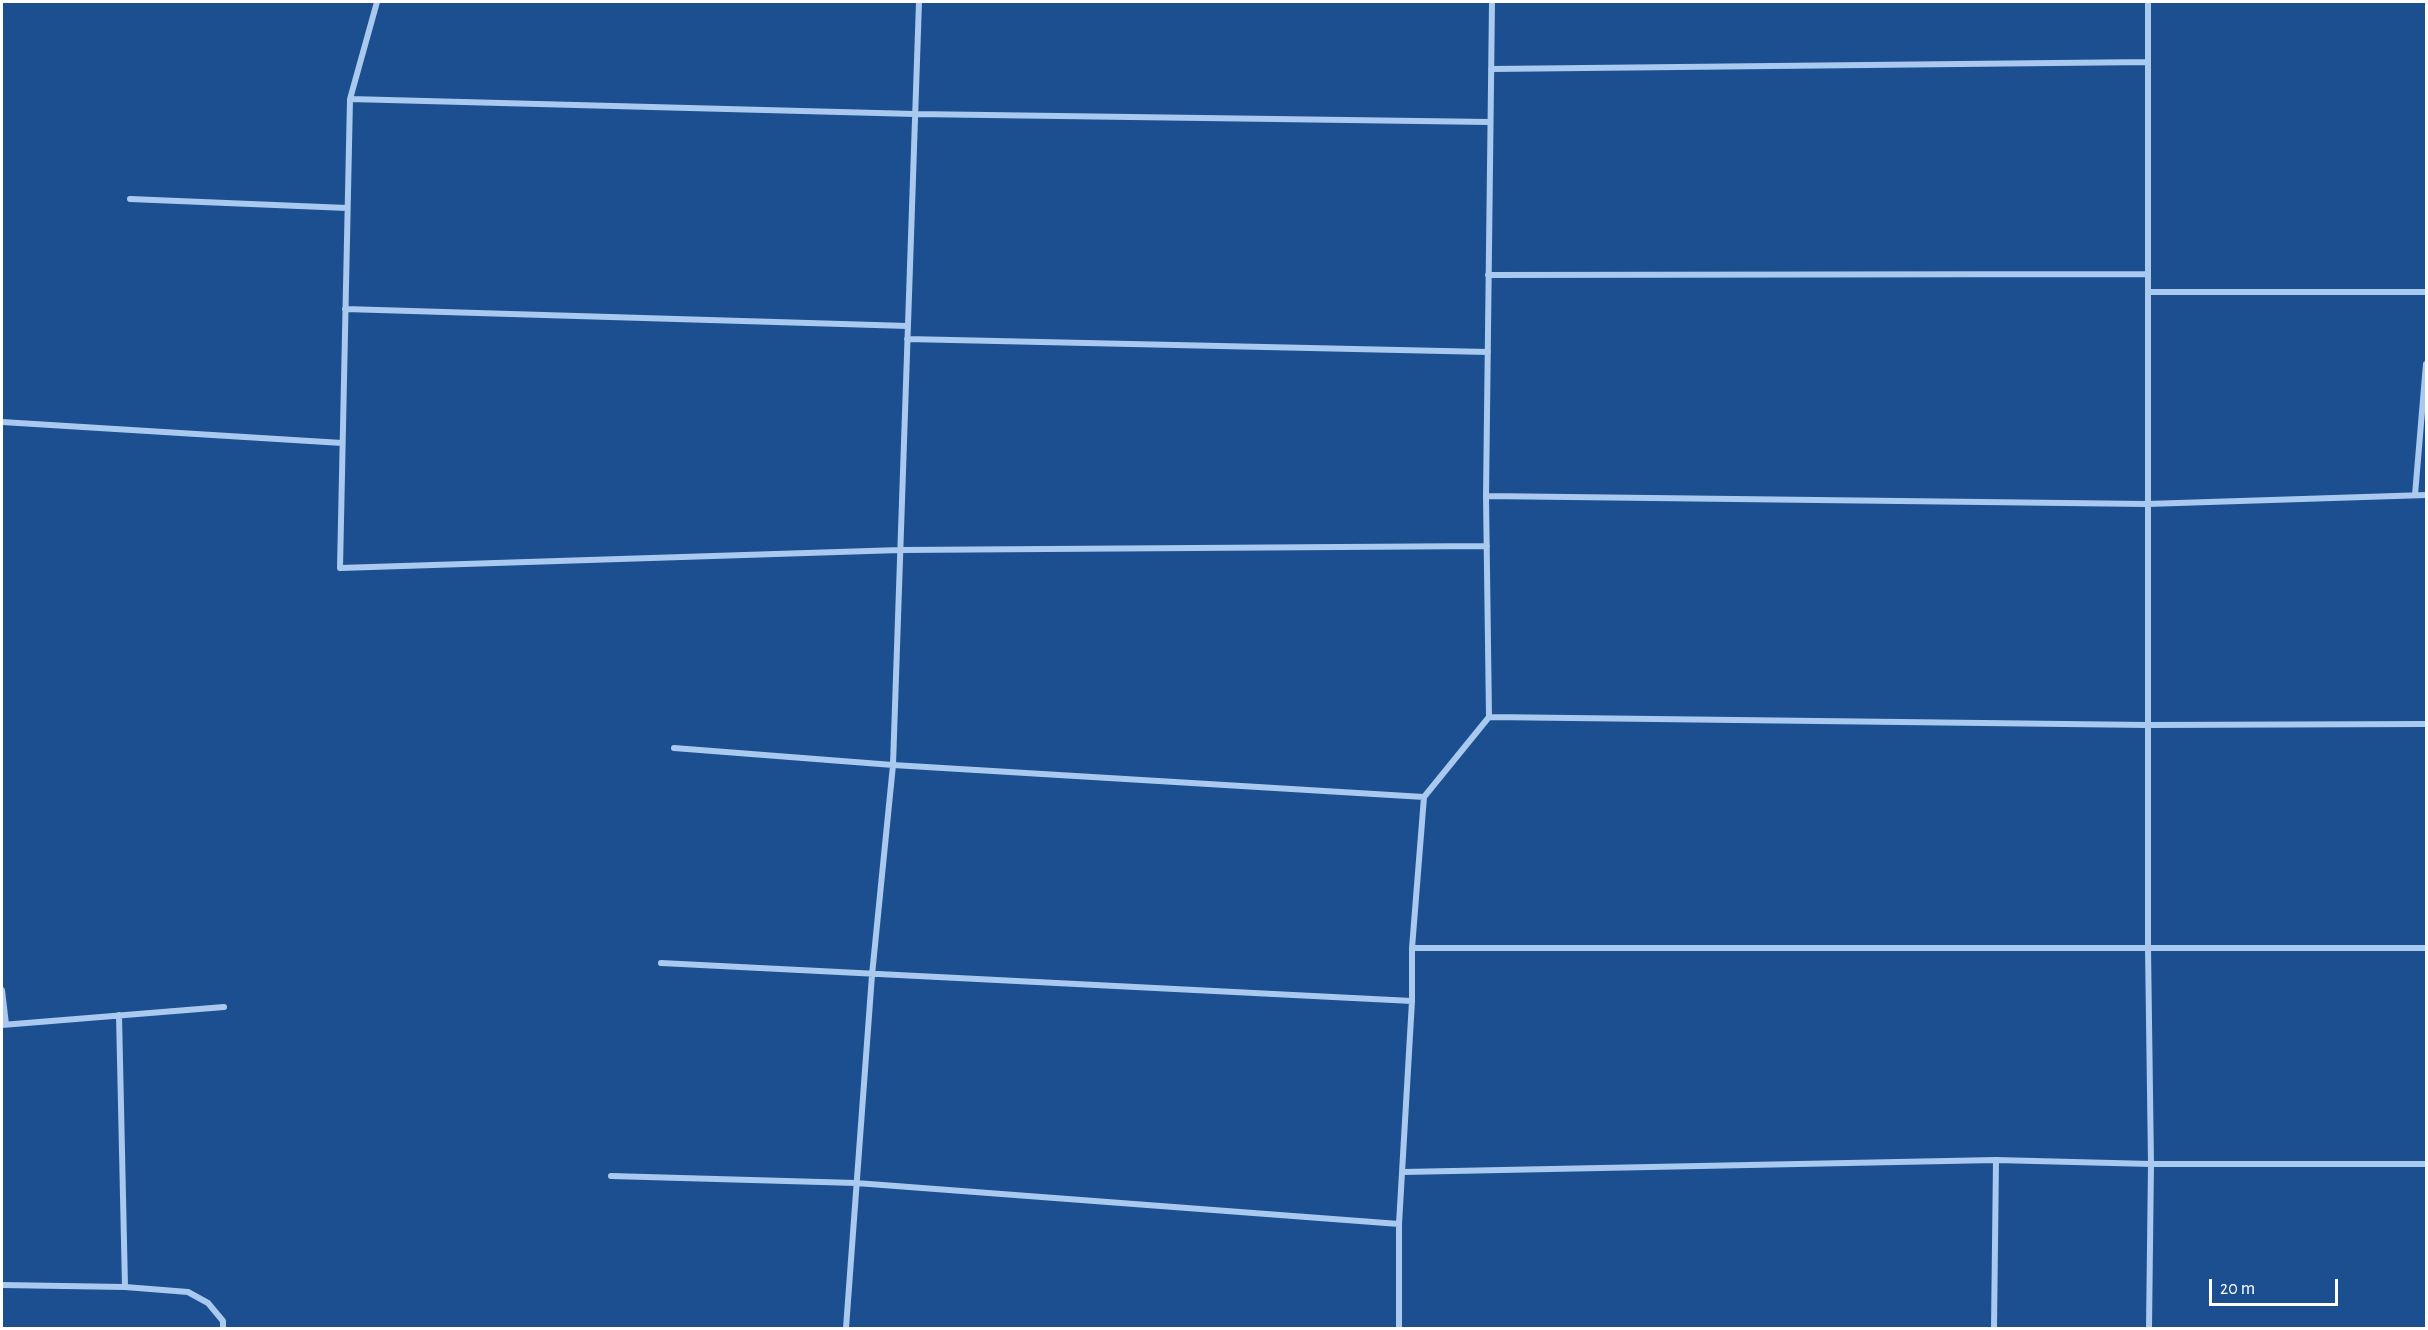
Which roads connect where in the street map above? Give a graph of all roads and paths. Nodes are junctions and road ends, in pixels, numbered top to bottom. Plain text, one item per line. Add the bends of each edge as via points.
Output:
1 (377, 2) edge
2 (919, 2) edge
3 (1492, 2) edge
4 (2148, 2) edge
5 (2148, 62) junction
6 (1491, 69) junction
7 (350, 99) junction
8 (915, 114) junction
9 (1490, 122) junction
10 (130, 199) dead end
11 (347, 208) junction
12 (2148, 274) junction
13 (1488, 275) junction
14 (2148, 292) junction
15 (2427, 292) edge
16 (345, 309) junction
17 (908, 326) junction
18 (908, 339) junction
19 (1488, 352) junction
20 (2427, 364) edge
21 (2, 422) edge
22 (342, 443) junction
23 (2415, 495) junction
24 (2427, 495) edge
25 (1486, 496) junction
26 (2147, 504) junction
27 (1486, 546) junction
28 (900, 550) junction
29 (1489, 717) junction
30 (2147, 724) junction
31 (2427, 724) edge
32 (674, 748) dead end
33 (893, 765) junction
34 (1424, 797) junction
35 (1412, 948) junction
36 (2148, 948) junction
37 (2427, 948) edge
38 (661, 963) dead end
39 (872, 975) junction
40 (2, 990) edge
41 (1412, 1001) junction
42 (224, 1007) dead end
43 (119, 1015) junction
44 (4, 1025) edge
45 (1996, 1160) junction
46 (2151, 1164) junction
47 (2427, 1164) edge
48 (1403, 1172) junction
49 (611, 1176) dead end
50 (856, 1183) junction
51 (1399, 1224) junction
52 (2, 1284) edge
53 (125, 1287) junction
54 (223, 1329) edge
55 (846, 1329) edge
56 (1399, 1329) edge
57 (1994, 1329) edge
58 (2149, 1329) edge

1 - 7 street
2 - 8 street
3 - 6 street
4 - 5 street
5 - 6 street
5 - 12 street
6 - 9 street
7 - 8 street
7 - 11 street
8 - 9 street
8 - 17 street
9 - 13 street
10 - 11 street
11 - 16 street
12 - 13 street
12 - 14 street
13 - 19 street
14 - 15 street
14 - 26 street
16 - 17 street
16 - 22 street
17 - 18 street
18 - 19 street
18 - 28 street
19 - 25 street
20 - 23 street
21 - 22 street
22 - 28 street via 339,568
23 - 24 street
23 - 26 street
25 - 26 street
25 - 27 street
26 - 30 street
27 - 28 street
27 - 29 street
28 - 33 street
29 - 30 street
29 - 34 street
30 - 31 street
30 - 36 street
32 - 33 street
33 - 34 street
33 - 39 street
34 - 35 street
35 - 36 street
35 - 41 street
36 - 37 street
36 - 46 street
38 - 39 street
39 - 41 street
39 - 50 street
40 - 44 street
41 - 48 street
42 - 43 street
43 - 44 street
43 - 53 street
45 - 46 street
45 - 48 street
45 - 57 street
46 - 47 street
46 - 58 street
48 - 51 street
49 - 50 street
50 - 51 street
50 - 55 street
51 - 56 street
52 - 53 street
53 - 54 street via 188,1292 208,1303 223,1321

